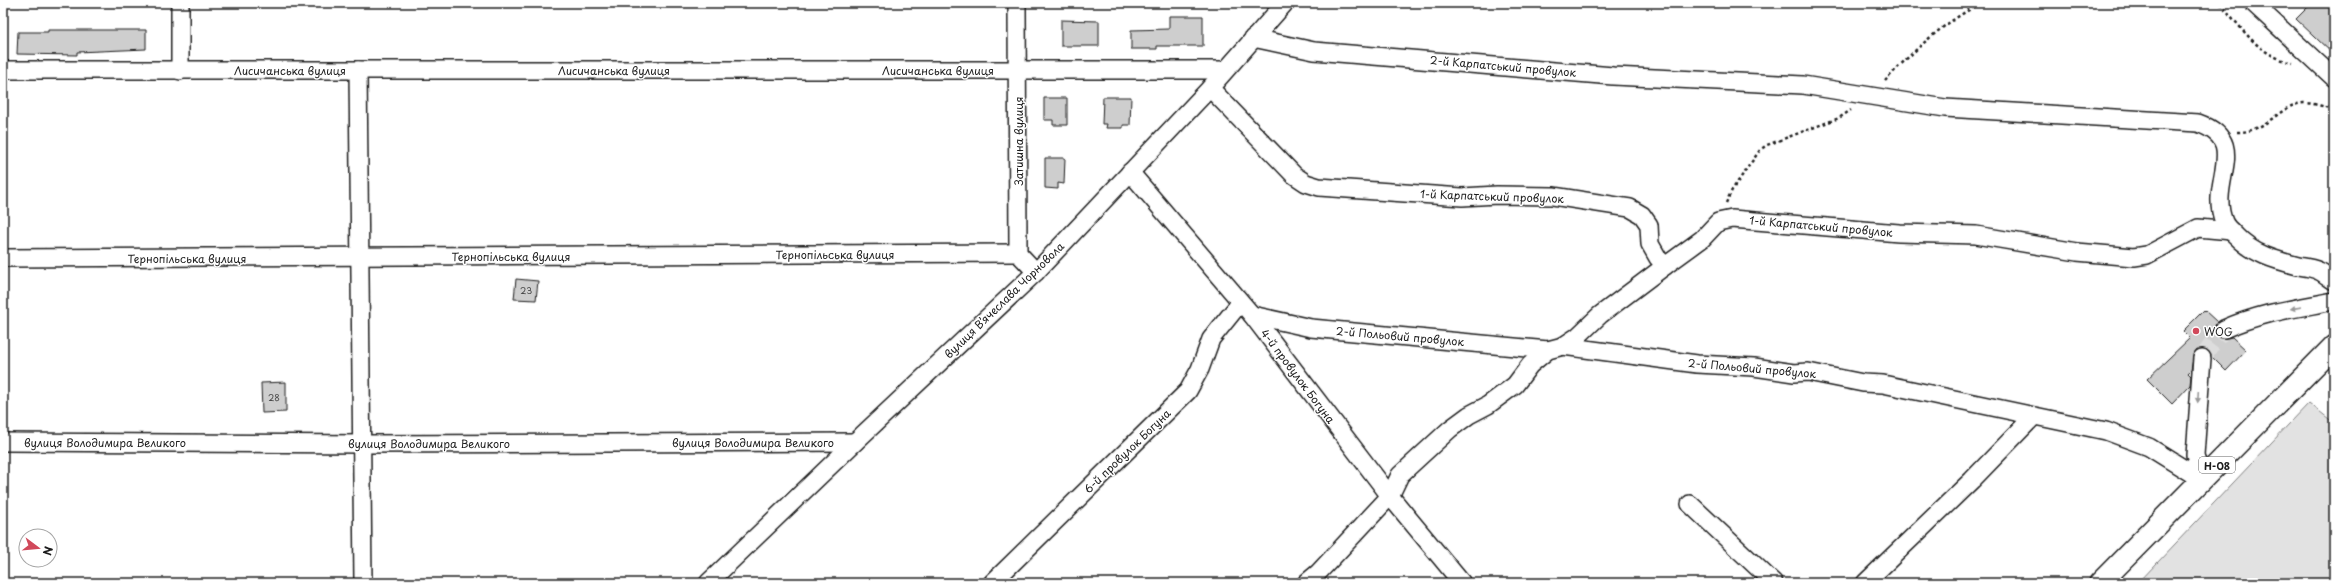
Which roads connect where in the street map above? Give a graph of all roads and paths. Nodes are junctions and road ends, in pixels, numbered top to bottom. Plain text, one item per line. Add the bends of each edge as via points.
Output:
1 (180, 3) edge
2 (1017, 3) edge
3 (1285, 3) edge
4 (1982, 3) edge
5 (2220, 3) edge
6 (2253, 3) edge
7 (1253, 38) junction
8 (2320, 66) junction
9 (3, 70) edge
10 (180, 70) junction
11 (358, 70) junction
12 (1018, 70) junction
13 (1224, 70) junction
14 (2334, 78) edge
15 (1210, 88) junction
16 (1870, 97) junction
17 (2334, 108) edge
18 (2216, 132) junction
19 (1130, 172) junction
20 (1718, 222) junction
21 (2231, 231) junction
22 (1018, 253) junction
23 (360, 257) junction
24 (3, 258) edge
25 (1665, 266) junction
26 (1036, 272) junction
27 (2334, 281) edge
28 (2334, 301) edge
29 (1240, 303) junction
30 (1252, 316) junction
31 (2224, 329) tunnel mouth
32 (2334, 346) edge
33 (1556, 348) junction
34 (2202, 358) tunnel mouth
35 (2033, 417) junction
36 (3, 442) edge
37 (855, 442) junction
38 (362, 444) junction
39 (2202, 480) junction
40 (1390, 496) junction
41 (1690, 504) dead end
42 (1460, 582) edge
43 (363, 583) edge
44 (708, 583) edge
45 (992, 583) edge
46 (1306, 583) edge
47 (1774, 583) edge
48 (1865, 583) edge
49 (2100, 583) edge

1 - 10 street
2 - 12 street, Затишна вулиця
3 - 7 street, вулиця Вʼячеслава Чорновола
4 - 16 path via 1950,21 1899,66
5 - 8 path via 2264,52 2279,60
6 - 8 street
7 - 13 street, вулиця Вʼячеслава Чорновола
7 - 16 street, 2-й Карпатський провулок via 1314,51 1613,76 1803,85
8 - 14 street
9 - 10 street, Лисичанська вулиця
10 - 11 street, Лисичанська вулиця
11 - 12 street, Лисичанська вулиця
11 - 23 street
12 - 13 street, Лисичанська вулиця
12 - 22 street, Затишна вулиця
13 - 15 street, вулиця Вʼячеслава Чорновола
15 - 19 street, вулиця Вʼячеслава Чорновола
15 - 25 street, 1-й Карпатський провулок via 1294,175 1306,183 1319,187 1454,196 1553,196 1630,208 1642,215 1649,225 1650,244
16 - 18 street, 2-й Карпатський провулок via 1945,108 2198,123 2214,128
16 - 20 path via 1839,118 1767,145 1760,150 1732,190
17 - 18 path via 2304,103 2286,110 2257,129
18 - 21 street via 2223,139 2227,155 2221,182 2220,211
19 - 26 street, вулиця Вʼячеслава Чорновола
19 - 29 street, 4-й провулок Богуна
20 - 21 street, 1-й Карпатський провулок via 1732,219 1899,233 1976,235 2076,252 2134,257 2146,255 2198,228
20 - 25 street via 1702,239
21 - 27 street via 2244,244 2261,254 2319,270
22 - 23 street, Тернопільська вулиця
22 - 26 street
23 - 24 street, Тернопільська вулиця
23 - 38 street
25 - 33 street
26 - 37 street, вулиця Вʼячеслава Чорновола
28 -> 31 street via 2270,312
29 - 30 street, 4-й провулок Богуна
29 - 45 street, 6-й провулок Богуна via 1211,339 1200,369 1188,391
30 - 33 street, 2-й Польовий провулок via 1311,328
30 - 40 street, 4-й провулок Богуна
32 - 39 main road, Н-08
33 - 35 street, 2-й Польовий провулок via 1697,364 1754,367 1794,373 1808,372 1863,383 1883,384
33 - 40 street via 1530,365 1514,385 1488,406 1469,415 1450,429 1400,475
34 -> 39 street via 2195,455
35 - 39 street, 2-й Польовий провулок via 2106,431 2149,447
35 - 48 street
36 - 38 street, вулиця Володимира Великого
37 - 38 street, вулиця Володимира Великого
37 - 44 street, вулиця Вʼячеслава Чорновола
38 - 43 street
39 - 49 main road, Н-08
40 - 42 street, 4-й провулок Богуна
40 - 46 street
41 - 47 street

